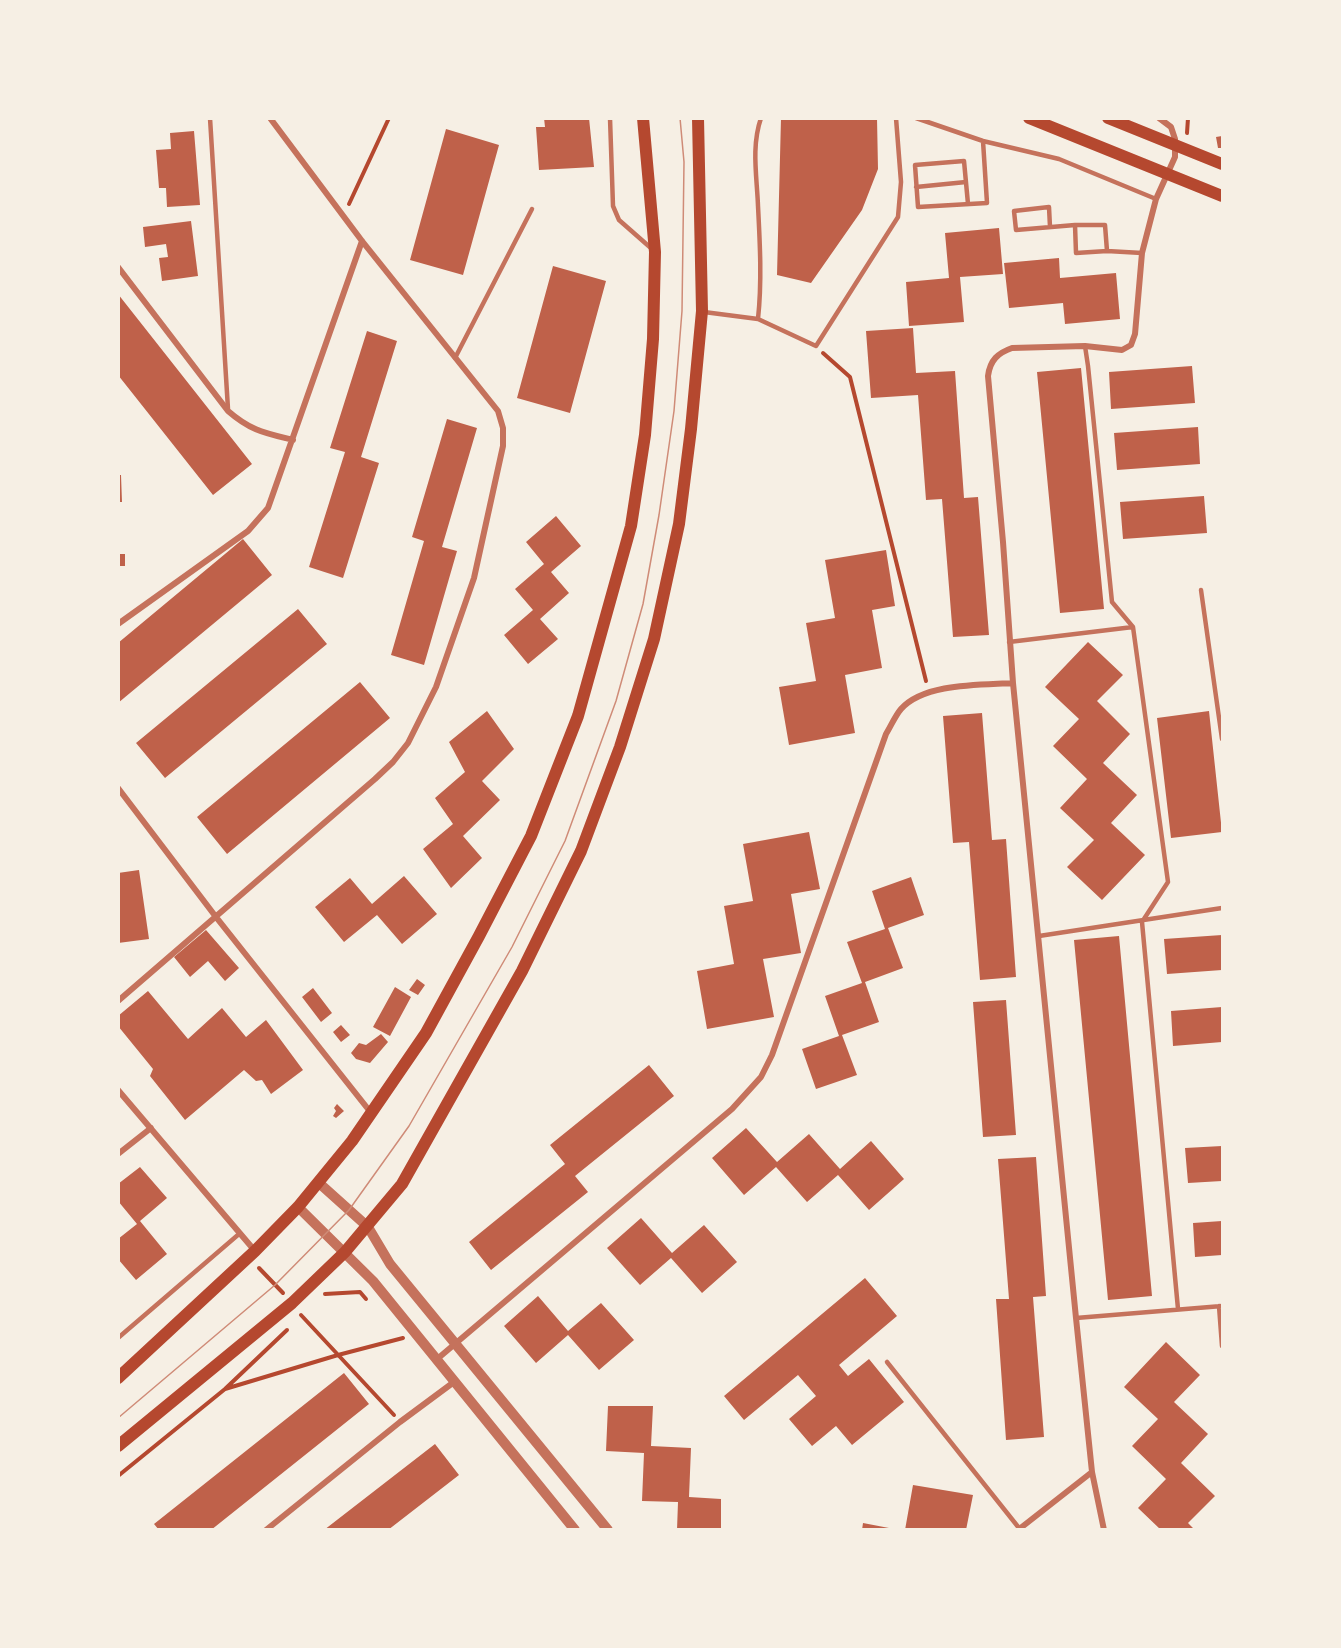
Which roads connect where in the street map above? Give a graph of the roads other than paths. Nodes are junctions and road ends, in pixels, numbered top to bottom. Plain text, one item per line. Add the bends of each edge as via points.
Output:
1 (201, 118) edge
2 (270, 118) edge
3 (610, 118) edge
4 (643, 118) edge
5 (698, 118) edge
6 (761, 118) edge
7 (896, 118) edge
8 (916, 118) edge
9 (1029, 118) edge
10 (1108, 118) edge
11 (1159, 118) edge
12 (209, 120) edge
13 (983, 141) junction
14 (1222, 164) edge
15 (966, 182) junction
16 (916, 187) junction
17 (1222, 196) edge
18 (1156, 199) junction
19 (968, 204) junction
20 (532, 209) dead end
21 (1075, 225) junction
22 (1050, 227) junction
23 (362, 242) junction
24 (1107, 251) junction
25 (655, 252) junction
26 (1142, 253) junction
27 (118, 267) edge
28 (702, 311) junction
29 (758, 319) junction
30 (1085, 346) junction
31 (455, 358) junction
32 (228, 411) junction
33 (293, 440) junction
34 (1201, 590) dead end
35 (118, 624) edge
36 (1133, 627) junction
37 (1010, 642) junction
38 (1012, 683) junction
39 (1222, 739) edge
40 (118, 788) edge
41 (1222, 908) edge
42 (216, 917) junction
43 (1142, 922) junction
44 (1039, 936) junction
45 (118, 1001) edge
46 (118, 1090) edge
47 (372, 1114) junction
48 (151, 1128) junction
49 (118, 1154) edge
50 (319, 1182) junction
51 (298, 1207) junction
52 (368, 1227) junction
53 (239, 1234) junction
54 (345, 1252) junction
55 (252, 1253) junction
56 (1221, 1306) edge
57 (1178, 1309) junction
58 (1076, 1318) junction
59 (118, 1338) edge
60 (455, 1344) junction
61 (1222, 1346) edge
62 (436, 1360) junction
63 (887, 1362) dead end
64 (118, 1378) edge
65 (454, 1382) junction
66 (118, 1446) edge
67 (1092, 1472) junction
68 (1018, 1529) edge
69 (266, 1530) edge
70 (575, 1530) edge
71 (608, 1530) edge
72 (1104, 1530) edge

1 - 12 lane
2 - 23 street
3 - 25 lane via 613,206 619,220
4 - 25 main road
5 - 28 main road
6 - 29 lane via 755,166
7 - 29 lane via 901,182 898,217 816,346
8 - 13 lane
9 - 17 main road
10 - 14 main road
11 - 18 street via 1171,127 1175,148 1173,164
12 - 32 lane
13 - 18 lane via 1059,159
13 - 19 lane via 987,203
15 - 16 lane
15 - 16 lane via 964,161 915,165
15 - 19 lane
16 - 19 lane via 918,207
18 - 26 street
20 - 31 lane
21 - 22 lane
21 - 24 lane via 1105,225
21 - 24 lane via 1076,253
22 - 22 lane via 1016,230 1014,211 1049,207
23 - 31 street
23 - 33 street
24 - 26 lane
25 - 47 main road via 654,339 631,526 578,716 531,836 426,1033
26 - 30 street via 1131,345 1122,350
27 - 32 street
28 - 29 lane
28 - 52 main road via 679,524 654,639 616,758 581,851 522,971 402,1184
30 - 36 lane via 1112,602
30 - 37 street via 1012,348 1002,351 989,368
31 - 42 street via 498,411 503,446 474,578 436,687 408,743 393,762
32 - 33 street via 255,431
33 - 35 street via 268,508 260,519
34 - 39 lane
36 - 37 lane
36 - 43 lane via 1168,882
37 - 38 street
38 - 44 street
38 - 60 street via 929,691 901,709 886,734 761,1077 732,1109
40 - 42 street
41 - 43 lane
42 - 45 street
42 - 47 street
43 - 44 lane
43 - 57 lane
44 - 58 street
46 - 48 street
47 - 50 main road
48 - 49 street
48 - 53 street
50 - 51 main road
50 - 52 street
51 - 54 street
51 - 55 main road
52 - 54 main road
52 - 60 street via 390,1264
53 - 55 street
53 - 59 lane
54 - 62 street
54 - 66 main road via 292,1303
55 - 64 main road
56 - 57 lane
56 - 61 lane
57 - 58 lane
58 - 67 street
60 - 62 street
60 - 71 street
62 - 65 street
63 - 68 lane
65 - 69 street
65 - 70 street
67 - 68 street
67 - 72 street

